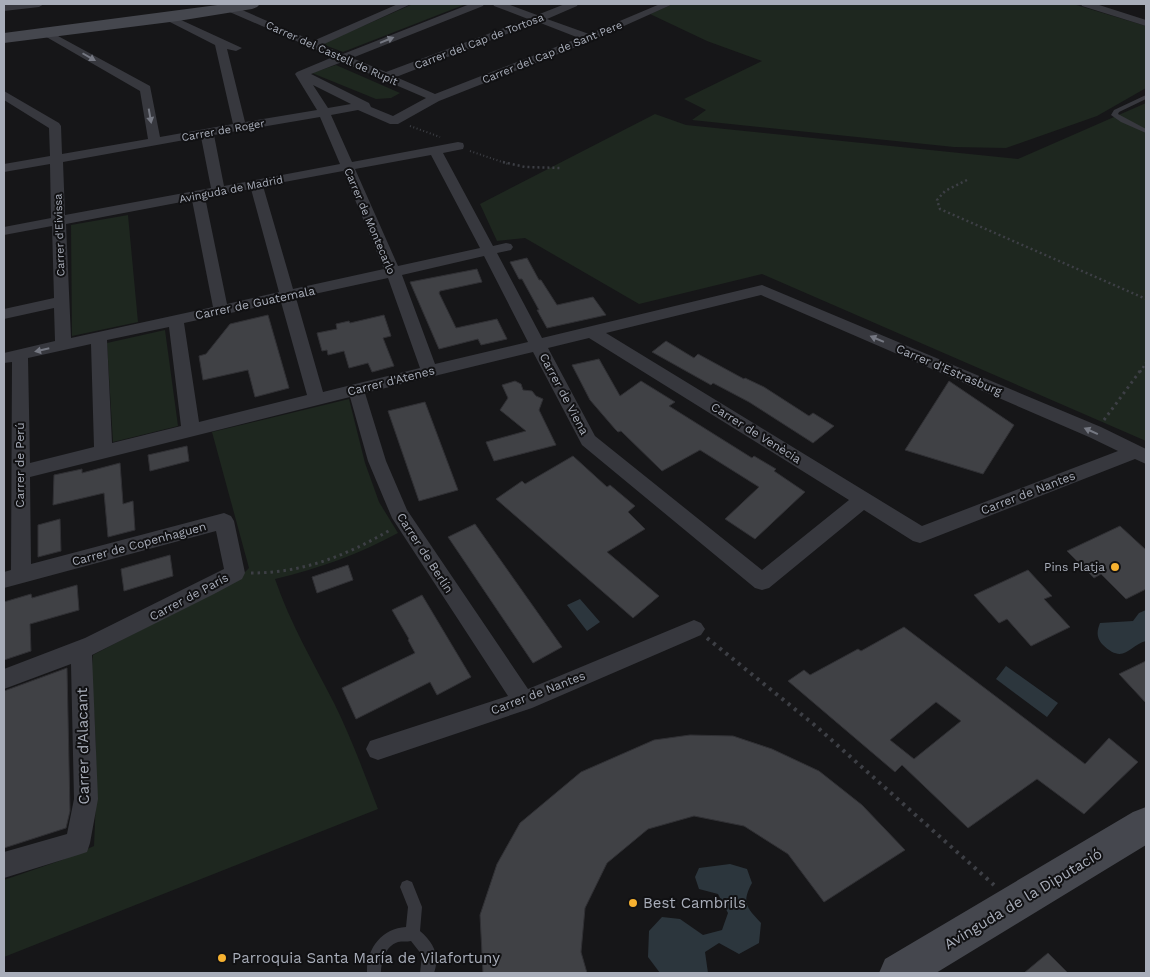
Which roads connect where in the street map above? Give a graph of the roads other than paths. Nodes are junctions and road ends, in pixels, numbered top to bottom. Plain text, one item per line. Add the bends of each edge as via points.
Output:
1 (39, 4) edge
2 (252, 4) edge
3 (406, 4) edge
4 (479, 4) edge
5 (498, 4) edge
6 (573, 4) edge
7 (668, 4) edge
8 (1086, 4) edge
9 (226, 6) edge
10 (4, 8) edge
11 (168, 18) junction
12 (538, 19) junction
13 (1146, 23) edge
14 (4, 33) edge
15 (47, 33) junction
16 (4, 38) edge
17 (589, 38) junction
18 (220, 43) junction
19 (312, 45) junction
20 (236, 48) dead end
21 (342, 58) junction
22 (301, 74) junction
23 (385, 76) junction
24 (146, 89) joint
25 (4, 94) edge
26 (1146, 97) edge
27 (435, 98) junction
28 (324, 112) junction
29 (394, 120) junction
30 (240, 127) junction
31 (1146, 131) edge
32 (207, 133) junction
33 (155, 142) junction
34 (458, 146) road end
35 (435, 150) junction
36 (57, 159) junction
37 (348, 167) junction
38 (4, 168) edge
39 (256, 184) junction
40 (218, 191) junction
41 (198, 195) junction
42 (58, 221) junction
43 (4, 231) edge
44 (506, 247) dead end
45 (488, 251) junction
46 (393, 272) junction
47 (762, 290) joint
48 (289, 295) junction
49 (62, 301) junction
50 (221, 310) junction
51 (4, 314) edge
52 (176, 320) junction
53 (592, 332) junction
54 (99, 344) junction
55 (63, 345) junction
56 (538, 345) junction
57 (14, 360) edge
58 (430, 372) junction
59 (356, 390) junction
60 (317, 400) junction
61 (191, 430) junction
62 (103, 452) junction
63 (1141, 454) edge
64 (20, 472) junction
65 (864, 500) junction
66 (12, 532) edge
67 (920, 535) joint
68 (235, 573) joint
69 (12, 578) edge
70 (694, 629) road end
71 (81, 649) junction
72 (4, 678) edge
73 (524, 701) junction
74 (378, 749) dead end
75 (1146, 825) edge
76 (4, 865) edge
77 (407, 887) dead end
78 (413, 934) junction
79 (374, 973) edge
80 (427, 973) edge
81 (899, 973) edge

1 - 10 street
2 - 9 street
3 - 19 street
21 -> 4 street
5 - 12 street
6 - 12 street, Carrer del Cap de Tortosa
7 - 17 street, Carrer del Cap de Sant Pere
8 - 13 street
9 - 11 street
9 - 14 street
9 - 19 street, Carrer del Castell de Rupit
11 - 15 street
11 - 18 street
12 - 17 street
12 - 23 street, Carrer del Cap de Tortosa
15 - 16 street
15 -> 24 street
17 - 27 street, Carrer del Cap de Sant Pere
18 - 20 street
18 - 30 street
19 - 21 street, Carrer del Castell de Rupit
21 - 22 street
21 - 23 street, Carrer del Castell de Rupit
22 - 28 street, Carrer de Montecarlo
22 - 29 street
23 - 27 street, Carrer del Castell de Rupit
24 -> 33 street
25 - 36 street, Carrer d'Eivissa via 55,126
26 - 31 lane via 1116,111 1114,115
27 - 29 street
28 - 29 street, Carrer de Roger via 359,106
28 - 30 street, Carrer de Roger
28 - 37 street, Carrer de Montecarlo
30 - 32 street, Carrer de Roger
32 - 33 street, Carrer de Roger
32 - 40 street
33 - 36 street, Carrer de Roger
34 - 35 street, Avinguda de Madrid
35 - 37 street, Avinguda de Madrid
35 - 45 street, Carrer de Viena
36 - 38 street, Carrer de Roger
36 - 42 street, Carrer d'Eivissa
37 - 39 street, Avinguda de Madrid
37 - 46 street, Carrer de Montecarlo
39 - 40 street, Avinguda de Madrid
39 - 48 street
40 - 41 street, Avinguda de Madrid
41 - 42 street, Avinguda de Madrid
41 - 50 street
42 - 43 street, Avinguda de Madrid
42 - 49 street, Carrer d'Eivissa
44 - 45 street, Carrer de Guatemala
45 - 46 street, Carrer de Guatemala
45 - 56 street, Carrer de Viena
46 - 48 street, Carrer de Guatemala
46 - 58 street, Carrer de Montecarlo
47 - 53 street, Carrer d'Atenes
63 -> 47 street, Carrer d'Estrasburg
48 - 50 street, Carrer de Guatemala
48 - 60 street
49 - 51 street
49 - 55 street, Carrer d'Eivissa
50 - 52 street, Carrer de Guatemala
52 - 54 street, Carrer de Guatemala
52 - 61 street
53 - 56 street, Carrer d'Atenes
53 - 65 street, Carrer de Venècia
54 - 55 street, Carrer de Guatemala
54 - 57 street, Carrer de Guatemala
54 - 62 street
55 -> 57 street, Carrer de Guatemala
56 - 58 street, Carrer d'Atenes
56 - 65 street, Carrer de Viena via 588,440 762,582
57 - 64 street, Carrer de Perú
58 - 59 street, Carrer d'Atenes
59 - 60 street, Carrer d'Atenes
59 - 73 street, Carrer de Berlín via 377,461 404,522
60 - 61 street, Carrer d'Atenes
61 - 62 street, Carrer d'Atenes
62 - 64 street, Carrer d'Atenes
63 - 67 street, Carrer de Nantes
64 - 66 street, Carrer de Perú
65 - 67 street, Carrer de Venècia
66 - 69 street, Carrer de Perú
68 - 69 street, Carrer de Copenhaguen via 224,521
68 - 71 street, Carrer de París via 156,615
70 - 73 street, Carrer de Nantes
71 - 72 street, Carrer de París via 45,666
71 - 76 street, Carrer d'Alacant via 86,799 78,843
73 - 74 street, Carrer de Nantes
75 - 81 street, Avinguda de la Diputació
77 - 78 lane via 415,906
78 - 79 lane via 396,936 380,947 373,966
78 - 80 lane via 426,945 431,963

